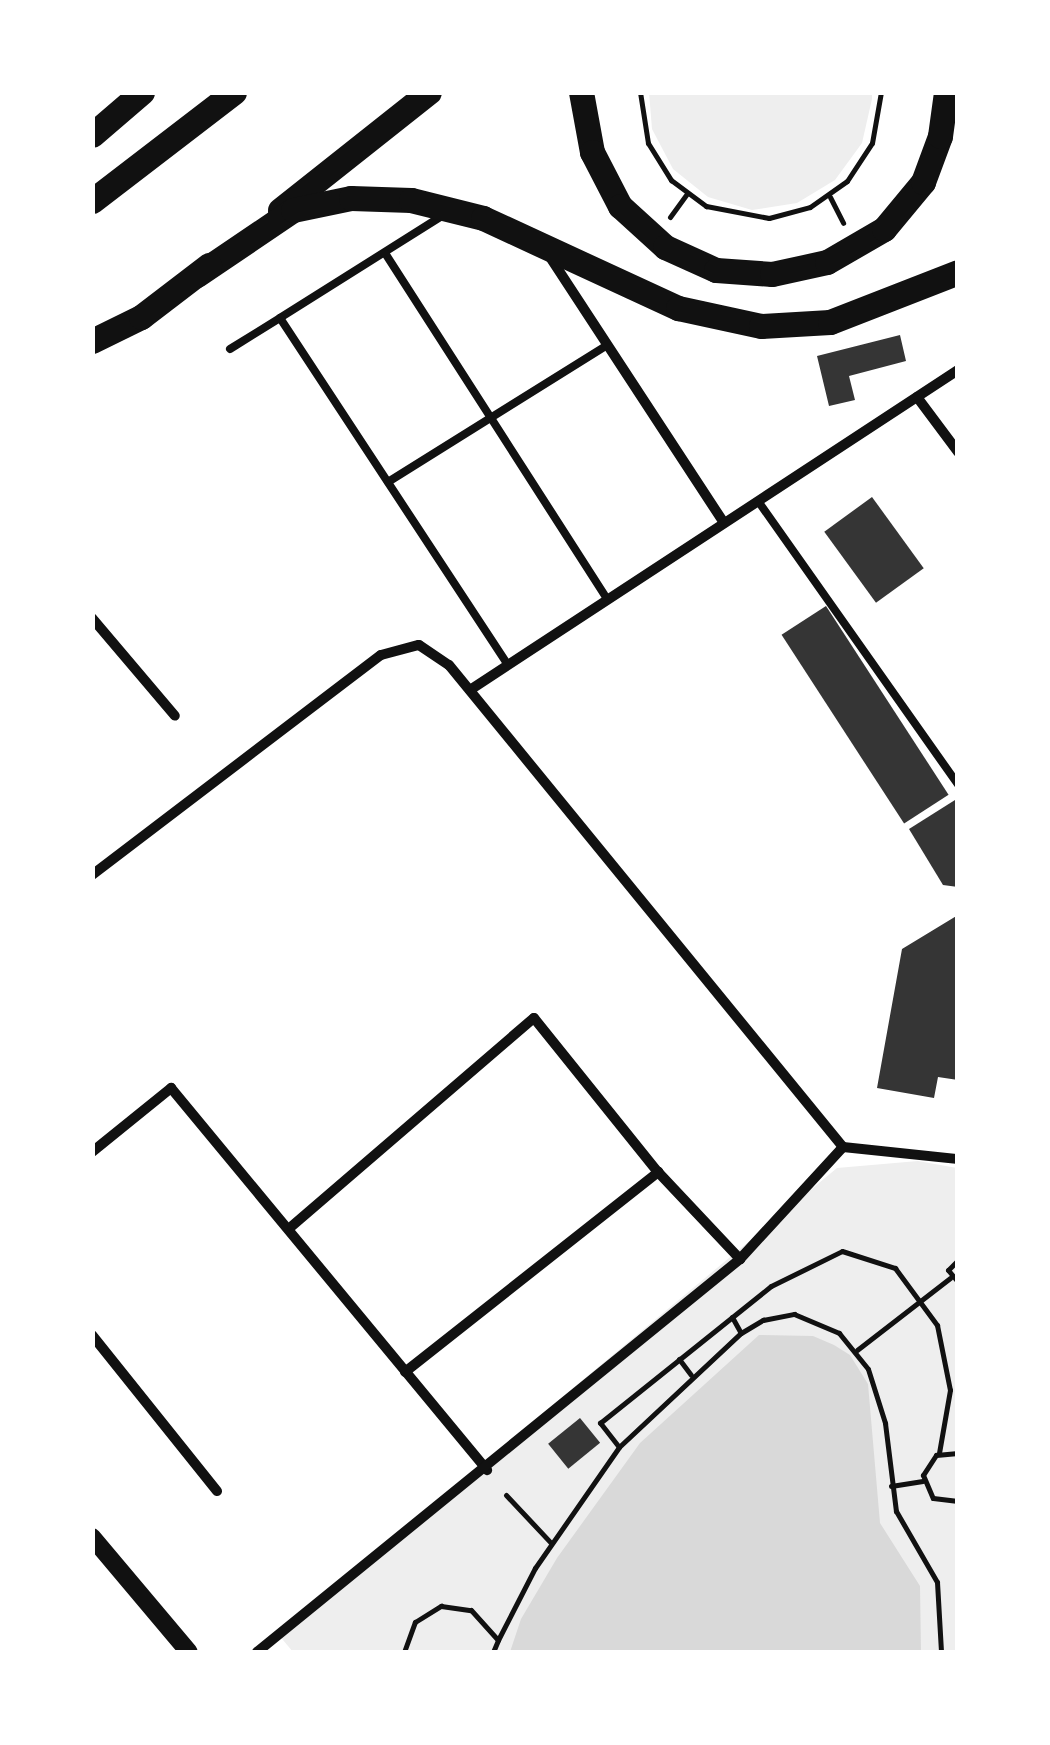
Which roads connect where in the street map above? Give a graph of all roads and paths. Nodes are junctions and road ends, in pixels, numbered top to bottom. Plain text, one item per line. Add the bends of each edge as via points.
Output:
1 (234, 92) edge
2 (429, 92) edge
3 (580, 92) edge
4 (640, 92) edge
5 (880, 92) edge
6 (946, 92) edge
7 (142, 93) edge
8 (92, 135) edge
9 (687, 194) junction
10 (829, 196) junction
11 (92, 202) edge
12 (453, 209) junction
13 (858, 220) dead end
14 (662, 228) dead end
15 (846, 230) junction
16 (834, 237) dead end
17 (542, 245) junction
18 (384, 253) junction
19 (958, 272) edge
20 (197, 275) junction
21 (280, 318) junction
22 (92, 342) edge
23 (607, 345) junction
24 (230, 349) dead end
25 (958, 370) edge
26 (916, 397) junction
27 (490, 418) junction
28 (958, 452) edge
29 (388, 482) junction
30 (758, 501) junction
31 (724, 523) junction
32 (607, 599) junction
33 (92, 618) edge
34 (508, 665) junction
35 (470, 690) junction
36 (175, 716) dead end
37 (958, 784) edge
38 (92, 875) edge
39 (843, 1148) junction
40 (92, 1152) edge
41 (958, 1159) edge
42 (658, 1172) junction
43 (292, 1226) junction
44 (740, 1260) junction
45 (958, 1260) edge
46 (950, 1278) junction
47 (958, 1282) edge
48 (922, 1300) junction
49 (732, 1317) junction
50 (741, 1333) junction
51 (92, 1334) edge
52 (857, 1350) junction
53 (679, 1358) junction
54 (405, 1372) junction
55 (691, 1376) junction
56 (619, 1447) junction
57 (938, 1453) junction
58 (958, 1453) edge
59 (487, 1470) junction
60 (923, 1481) junction
61 (891, 1486) junction
62 (217, 1491) dead end
63 (506, 1495) dead end
64 (958, 1501) edge
65 (92, 1537) edge
66 (551, 1543) junction
67 (498, 1640) junction
68 (189, 1652) edge
69 (257, 1652) edge
70 (404, 1652) edge
71 (493, 1652) edge
72 (941, 1652) edge

1 - 11 highway
2 - 20 highway
3 - 6 highway via 592,152 620,206 666,247 699,262 772,274 827,262 884,230 923,182 940,136
4 - 9 path via 648,143
5 - 10 path via 872,143
7 - 8 highway
9 - 10 path via 726,214 758,218 790,214
9 - 14 path
10 - 15 path
12 - 17 highway
12 - 18 lane
12 - 20 highway via 351,198 293,210
13 - 15 path
15 - 16 path
17 - 19 highway via 678,308 761,326 830,322
17 - 23 street
18 - 21 lane
18 - 27 lane
20 - 22 highway via 141,317
21 - 24 lane
21 - 29 lane
23 - 27 lane
23 - 31 street
25 - 26 street
26 - 28 street
26 - 30 street
27 - 29 lane
27 - 32 lane
29 - 34 lane
30 - 31 street
30 - 37 lane
31 - 32 street
32 - 34 street
33 - 36 street
34 - 35 street
35 - 38 street via 449,664 419,646 381,654
35 - 39 street
39 - 41 street
39 - 44 street
40 - 43 street via 171,1088
42 - 43 street via 534,1018
42 - 44 street
42 - 54 street
43 - 54 street
44 - 59 street
45 - 46 path via 949,1266
46 - 47 path
46 - 48 path
48 - 49 path via 895,1268 842,1251 794,1271
48 - 52 path
48 - 57 path via 950,1365
49 - 50 path
49 - 53 path
50 - 52 path via 794,1314 826,1326
50 - 55 path
51 - 62 street
52 - 61 path via 881,1406
53 - 55 path
53 - 56 path via 600,1423
54 - 59 street
55 - 56 path
56 - 66 path
57 - 58 path
57 - 60 path
59 - 69 street
60 - 61 path
60 - 64 path via 933,1498
61 - 72 path via 904,1531 937,1582
63 - 66 path
65 - 68 street
66 - 67 path
67 - 70 path via 472,1610 441,1606 414,1622
67 - 71 path

